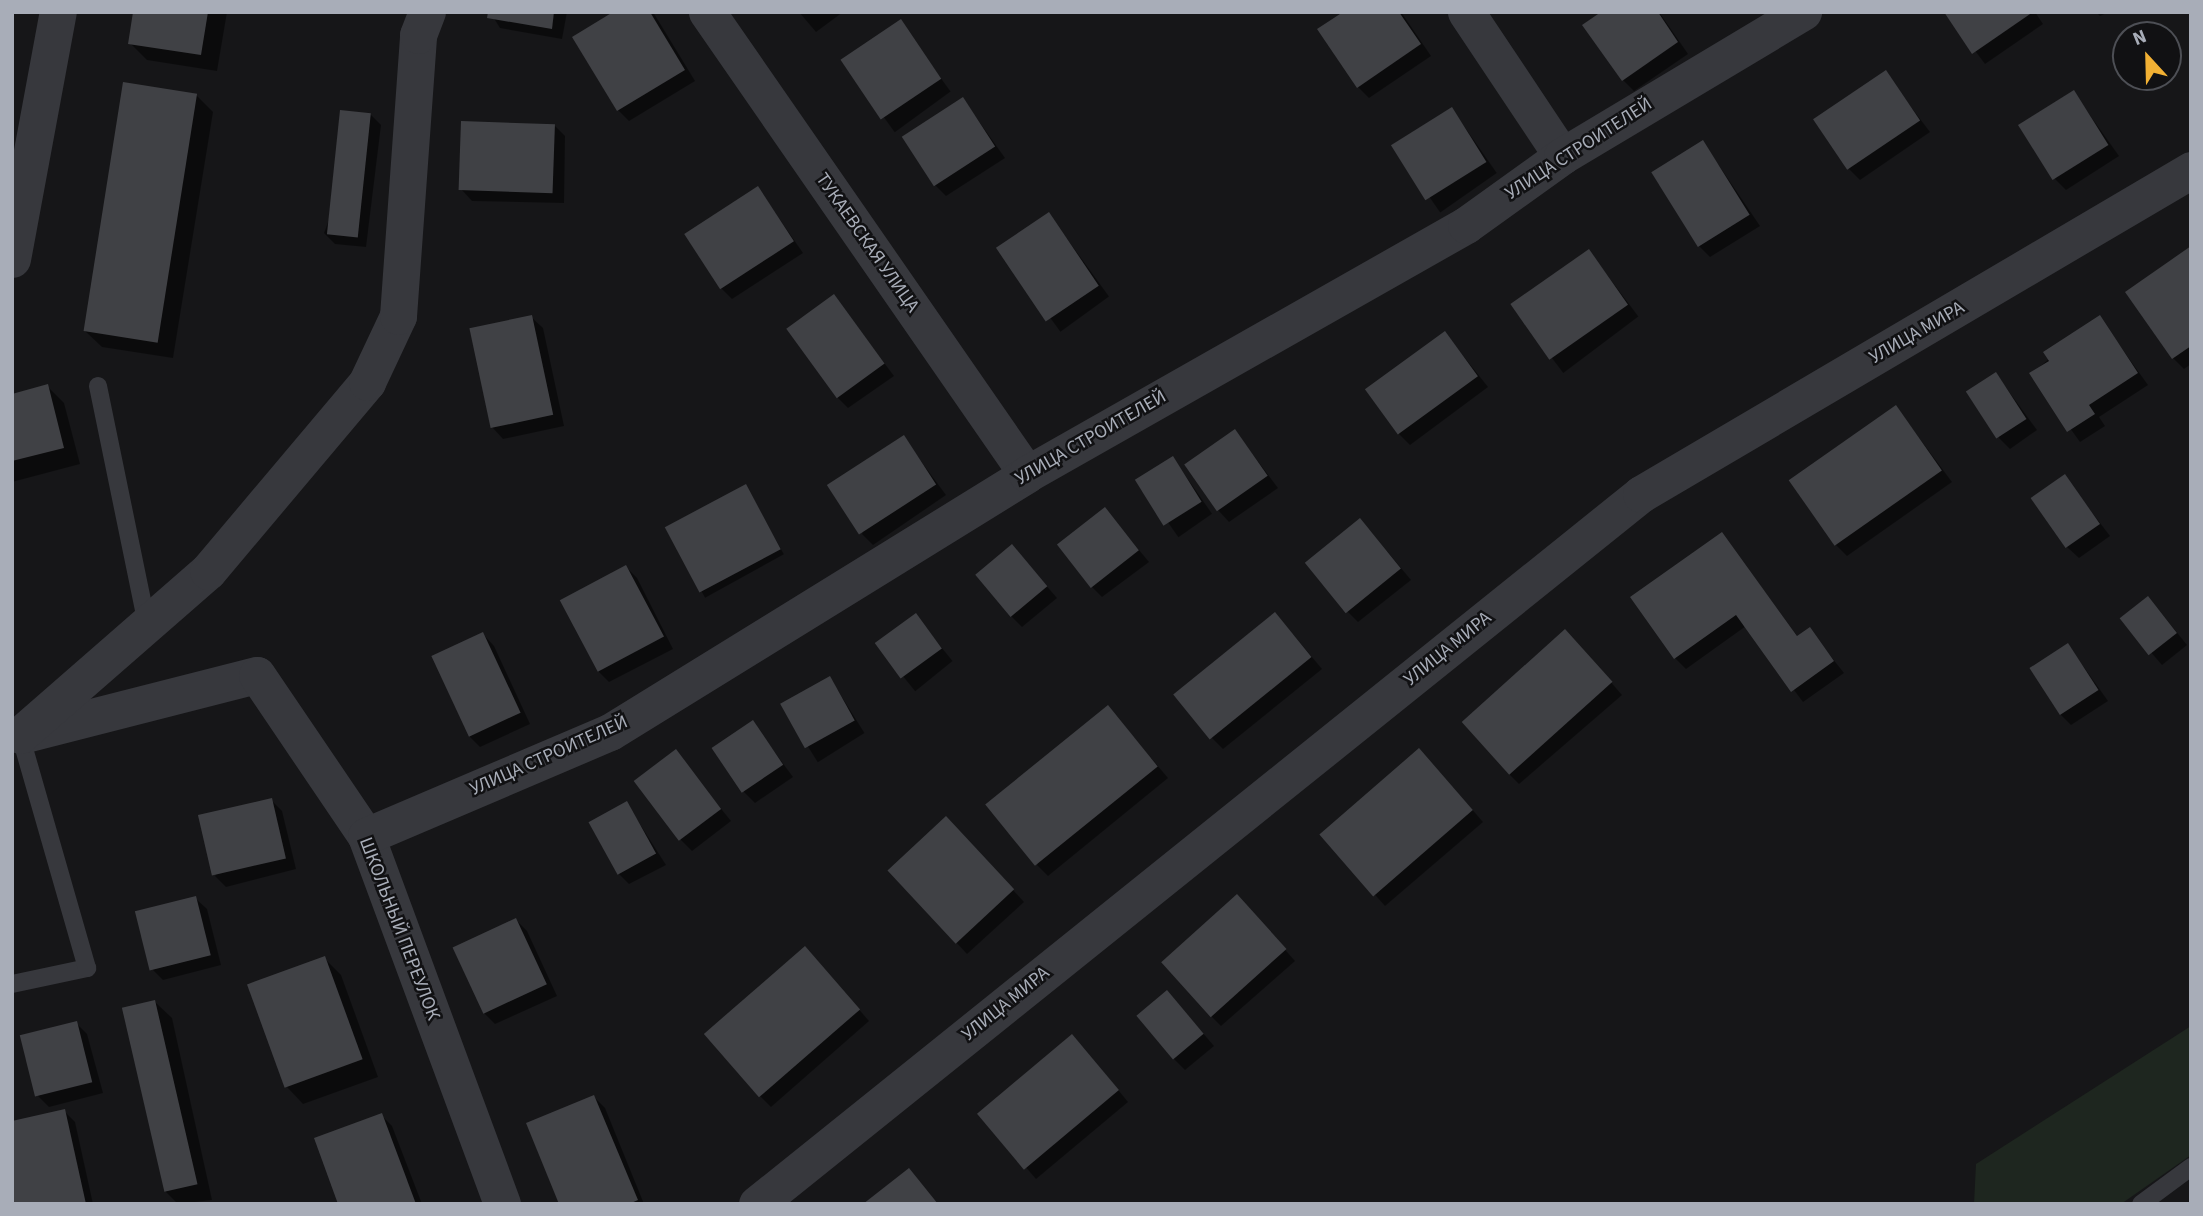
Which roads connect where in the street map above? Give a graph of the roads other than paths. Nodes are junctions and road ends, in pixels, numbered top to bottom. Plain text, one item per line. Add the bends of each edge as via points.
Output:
1 (58, 12) edge
2 (428, 12) edge
3 (707, 12) edge
4 (1466, 12) edge
5 (1803, 12) edge
6 (1562, 156) junction
7 (2191, 170) edge
8 (12, 259) edge
9 (98, 387) dead end
10 (1027, 474) junction
11 (147, 624) junction
12 (16, 736) edge
13 (366, 836) junction
14 (12, 984) edge
15 (2191, 1167) edge
16 (502, 1204) edge
17 (757, 1204) edge
18 (2141, 1204) edge

1 - 8 street
2 - 11 street via 418,35 398,316 367,382 208,571
3 - 10 street, ТУКАЕВСКАЯ УЛИЦА
4 - 6 street
5 - 6 street, УЛИЦА СТРОИТЕЛЕЙ
6 - 10 street, УЛИЦА СТРОИТЕЛЕЙ via 1466,225
7 - 17 street, УЛИЦА МИРА via 1641,494
9 - 11 lane
10 - 13 street, УЛИЦА СТРОИТЕЛЕЙ via 610,732
11 - 12 street
12 - 13 street, ШКОЛЬНЫЙ ПЕРЕУЛОК via 257,676
12 - 14 lane via 87,968
13 - 16 street, ШКОЛЬНЫЙ ПЕРЕУЛОК
15 - 18 lane

